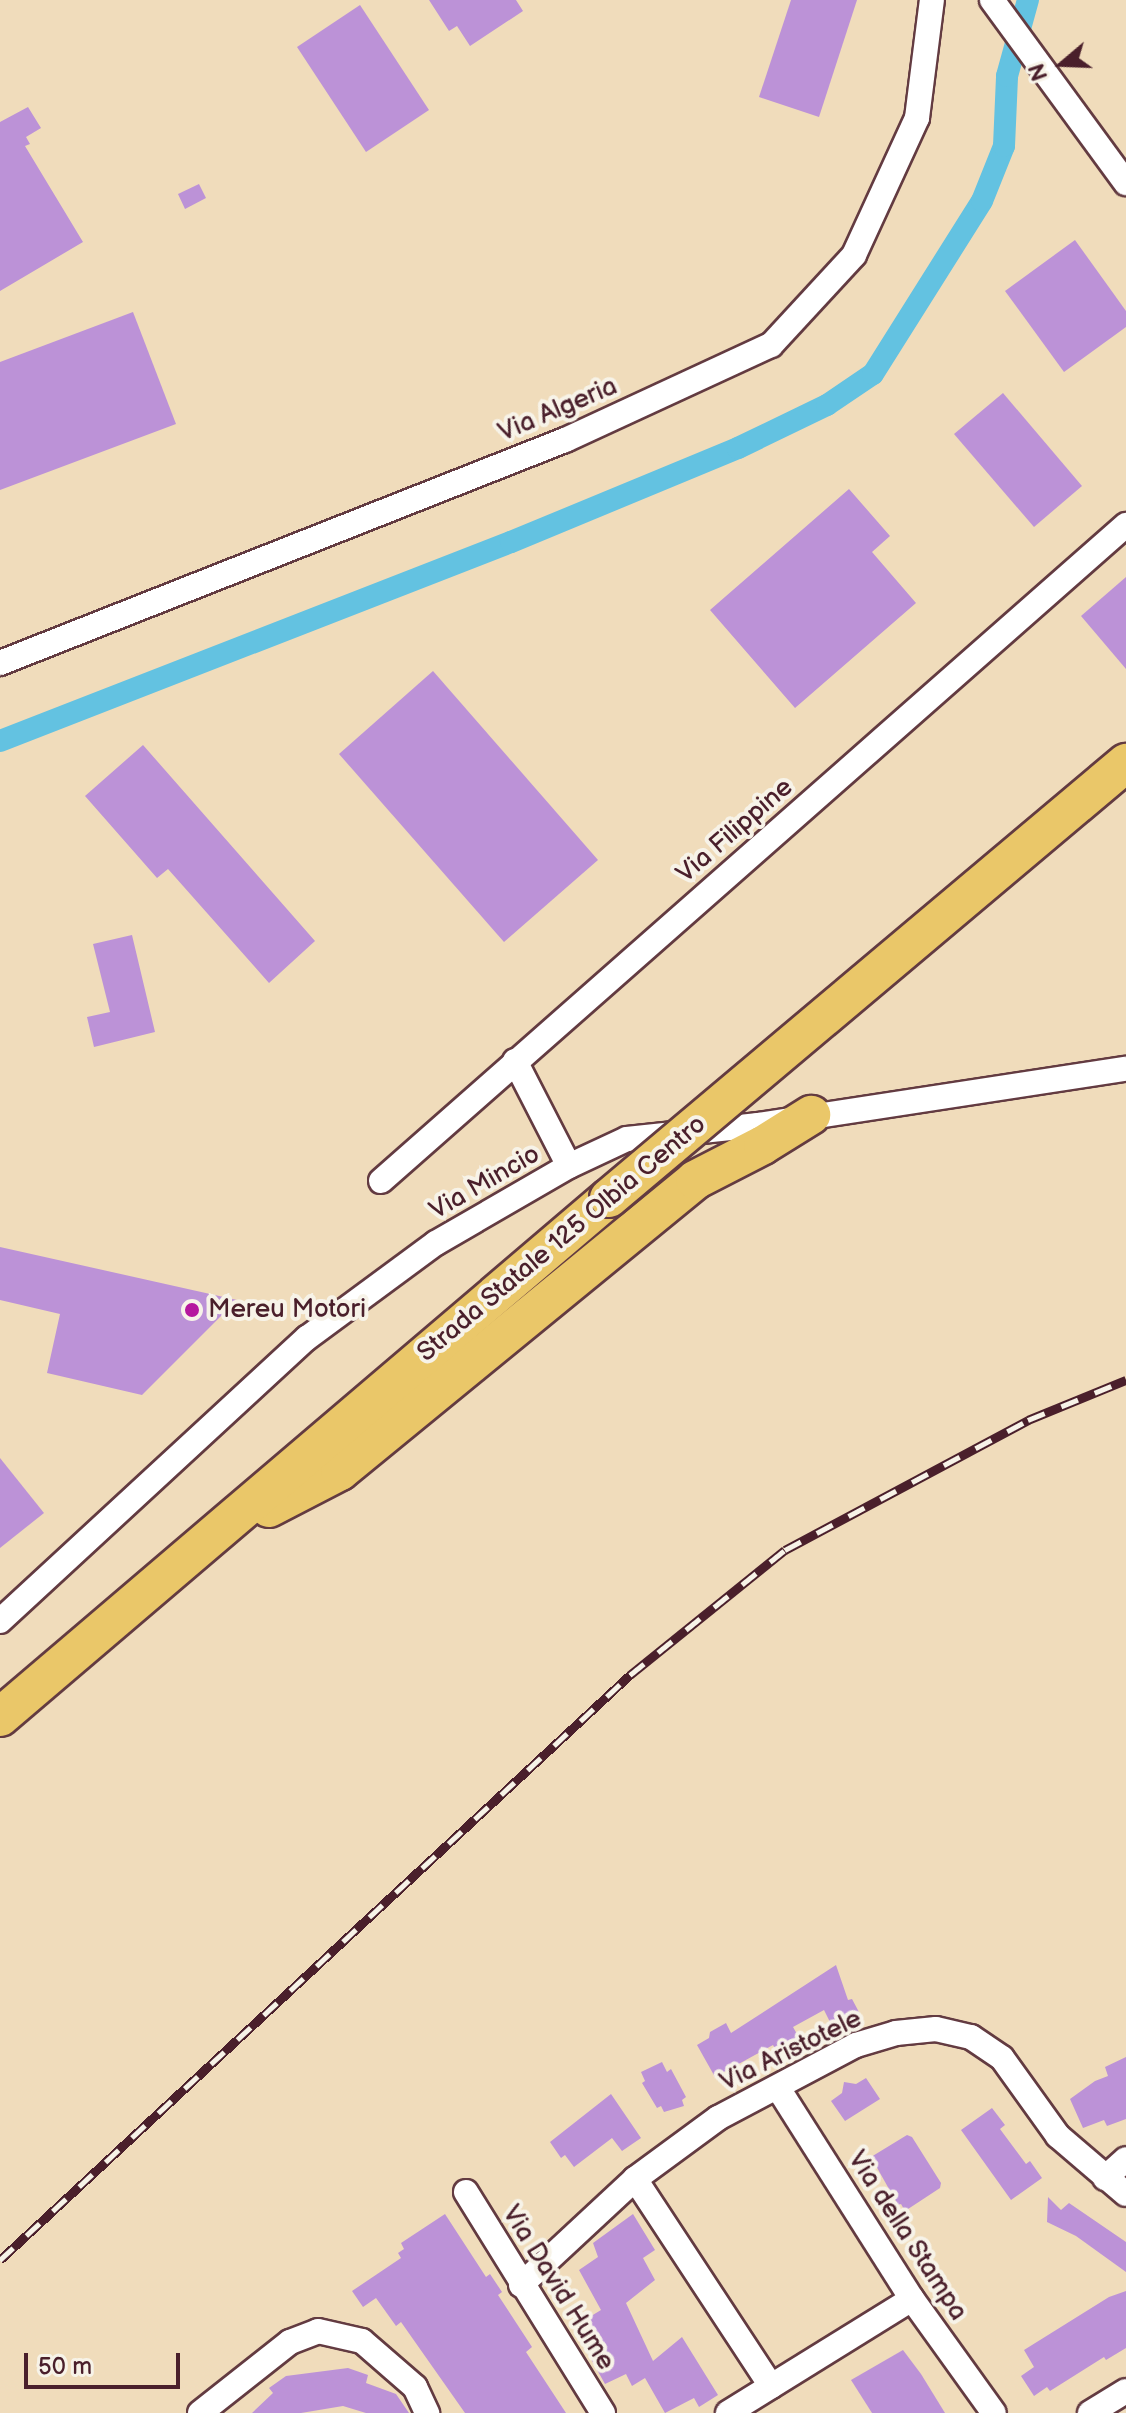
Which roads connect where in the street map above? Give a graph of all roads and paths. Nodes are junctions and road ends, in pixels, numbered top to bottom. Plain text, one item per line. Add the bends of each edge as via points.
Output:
1 (932, 0) edge
2 (992, 0) edge
3 (1126, 183) edge
4 (1126, 525) edge
5 (0, 663) edge
6 (1126, 763) edge
7 (515, 1061) junction
8 (1126, 1069) edge
9 (811, 1115) junction
10 (569, 1166) junction
11 (381, 1181) dead end
12 (210, 1538) junction
13 (0, 1621) edge
14 (0, 1717) edge
15 (778, 2088) junction
16 (1126, 2159) edge
17 (1105, 2178) junction
18 (635, 2179) junction
19 (466, 2192) dead end
20 (1126, 2194) edge
21 (521, 2285) junction
22 (912, 2299) junction
23 (771, 2386) junction
24 (1126, 2391) edge
25 (200, 2413) edge
26 (427, 2413) edge
27 (603, 2413) edge
28 (728, 2413) edge
29 (994, 2413) edge
30 (1090, 2413) edge

1 - 5 street, Via Algeria via 917,118 854,255 771,345 565,440
2 - 3 street
4 - 7 street, Via Filippine
6 - 12 main road, Strada Statale 125 Olbia Centro, bridge
7 - 10 street
7 - 11 street, Via Filippine
8 - 9 street, Via Mincio
9 - 10 street, Via Mincio via 627,1139
9 - 12 main road via 695,1180 340,1471
10 - 13 street, Via Mincio via 436,1243 307,1338
12 - 14 main road, Strada Statale 125 Olbia Centro
15 - 17 street, Via Aristotele via 856,2045 896,2033 936,2029 971,2037 1002,2058 1058,2136
15 - 18 street, Via Aristotele via 718,2118
15 - 22 street, Via della Stampa
16 - 17 street
17 - 20 street, Via Aristotele
18 - 21 street, Via Aristotele
18 - 23 street
19 - 21 street, Via David Hume
21 - 27 street, Via David Hume
22 - 23 street
22 - 29 street, Via della Stampa
23 - 28 street
24 - 30 street
25 - 26 street via 290,2342 318,2331 362,2341 415,2387

